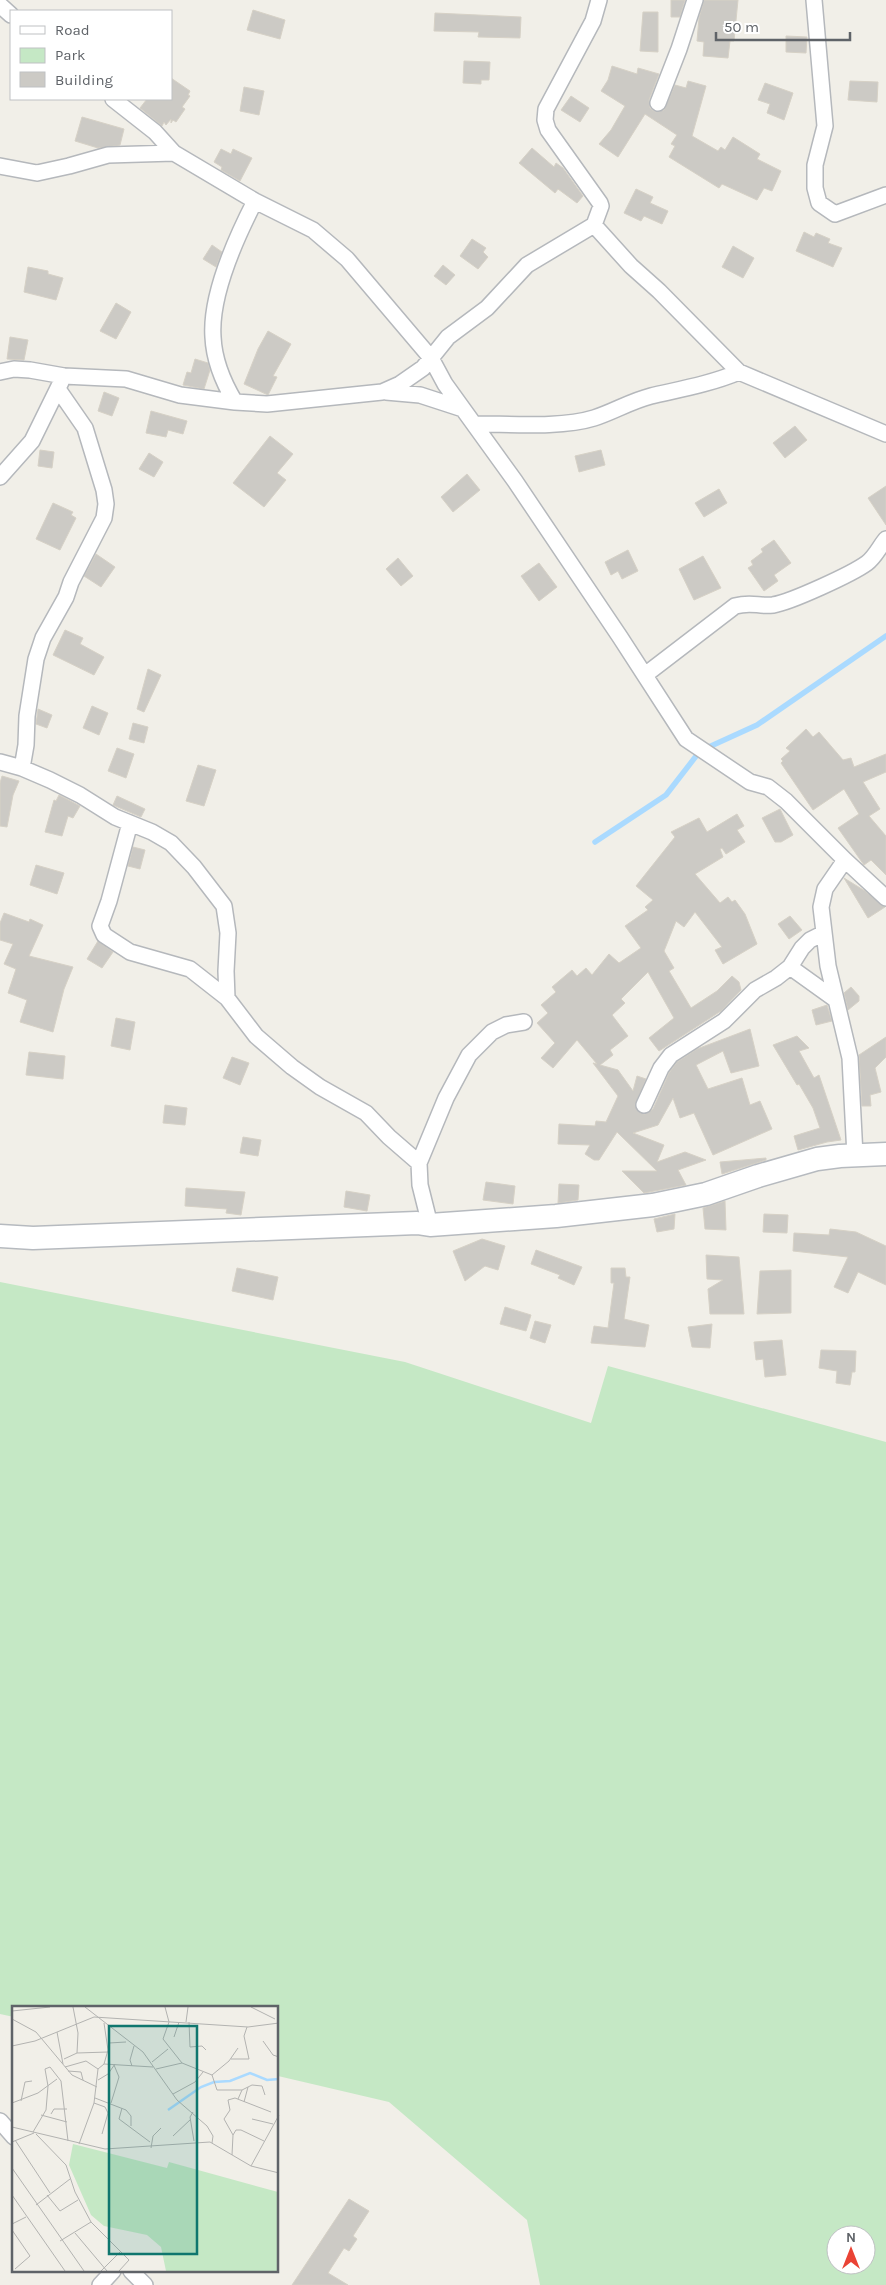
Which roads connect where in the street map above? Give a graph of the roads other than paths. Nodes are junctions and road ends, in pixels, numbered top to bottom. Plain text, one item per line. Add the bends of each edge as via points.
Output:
1 (599, 0) edge
2 (695, 0) edge
3 (814, 0) edge
4 (0, 5) edge
5 (10, 14) edge
6 (115, 100) edge
7 (658, 103) dead end
8 (174, 153) junction
9 (0, 166) edge
10 (886, 195) edge
11 (255, 201) junction
12 (594, 225) junction
13 (431, 358) junction
14 (0, 372) edge
15 (739, 372) junction
16 (61, 382) junction
17 (382, 392) junction
18 (234, 402) junction
19 (463, 409) junction
20 (476, 424) junction
21 (886, 434) edge
22 (0, 477) edge
23 (886, 539) edge
24 (645, 675) junction
25 (0, 762) edge
26 (22, 768) junction
27 (130, 823) junction
28 (845, 860) junction
29 (886, 898) edge
30 (824, 933) junction
31 (790, 967) junction
32 (227, 998) junction
33 (836, 1000) junction
34 (524, 1022) dead end
35 (644, 1104) dead end
36 (886, 1154) edge
37 (855, 1156) junction
38 (419, 1163) junction
39 (430, 1225) junction
40 (0, 1236) edge
41 (0, 2121) edge
42 (12, 2135) edge
43 (112, 2272) edge
44 (132, 2272) edge
45 (100, 2285) edge
46 (145, 2285) edge

1 - 12 street via 593,21 546,109 545,120 548,130 600,203
2 - 7 street
3 - 10 street via 825,126 815,166 815,188 820,202 835,214
4 - 5 street
6 - 8 street via 155,132
8 - 9 street via 108,155 37,173
8 - 11 street
11 - 13 street via 313,230 347,259
11 - 18 street via 236,239 218,295 213,336 221,377
12 - 13 street via 528,265 486,308 448,337
12 - 15 street
13 - 17 street via 400,384
13 - 19 street
14 - 16 street via 30,370
15 - 20 street via 700,386 651,396 594,418 550,424
15 - 21 street
16 - 18 street via 126,379 180,394
16 - 22 street via 32,441
16 - 26 street via 86,428 106,504 104,518 43,638 36,660
17 - 18 street via 267,404
17 - 19 street via 420,394
19 - 20 street
20 - 24 street
23 - 24 street via 869,562 789,601 771,605 748,602 735,606
24 - 28 street via 686,739 750,782 768,788 786,800
25 - 26 street
26 - 27 street
27 - 32 street via 171,843 224,906 228,933
27 - 32 street via 100,930 130,952 190,969
28 - 29 street
28 - 30 street via 825,888 821,907
30 - 31 street via 802,948
30 - 33 street
31 - 33 street
31 - 35 street via 755,990 724,1021 671,1055
32 - 38 street via 256,1036 292,1067 320,1087 366,1112
33 - 37 street via 850,1058
34 - 38 street via 506,1025 492,1032 469,1055 446,1098
36 - 37 street
37 - 39 street via 817,1159 706,1194 653,1205
38 - 39 street via 420,1185
39 - 40 street via 33,1238
41 - 42 street
43 - 45 street
44 - 46 street

